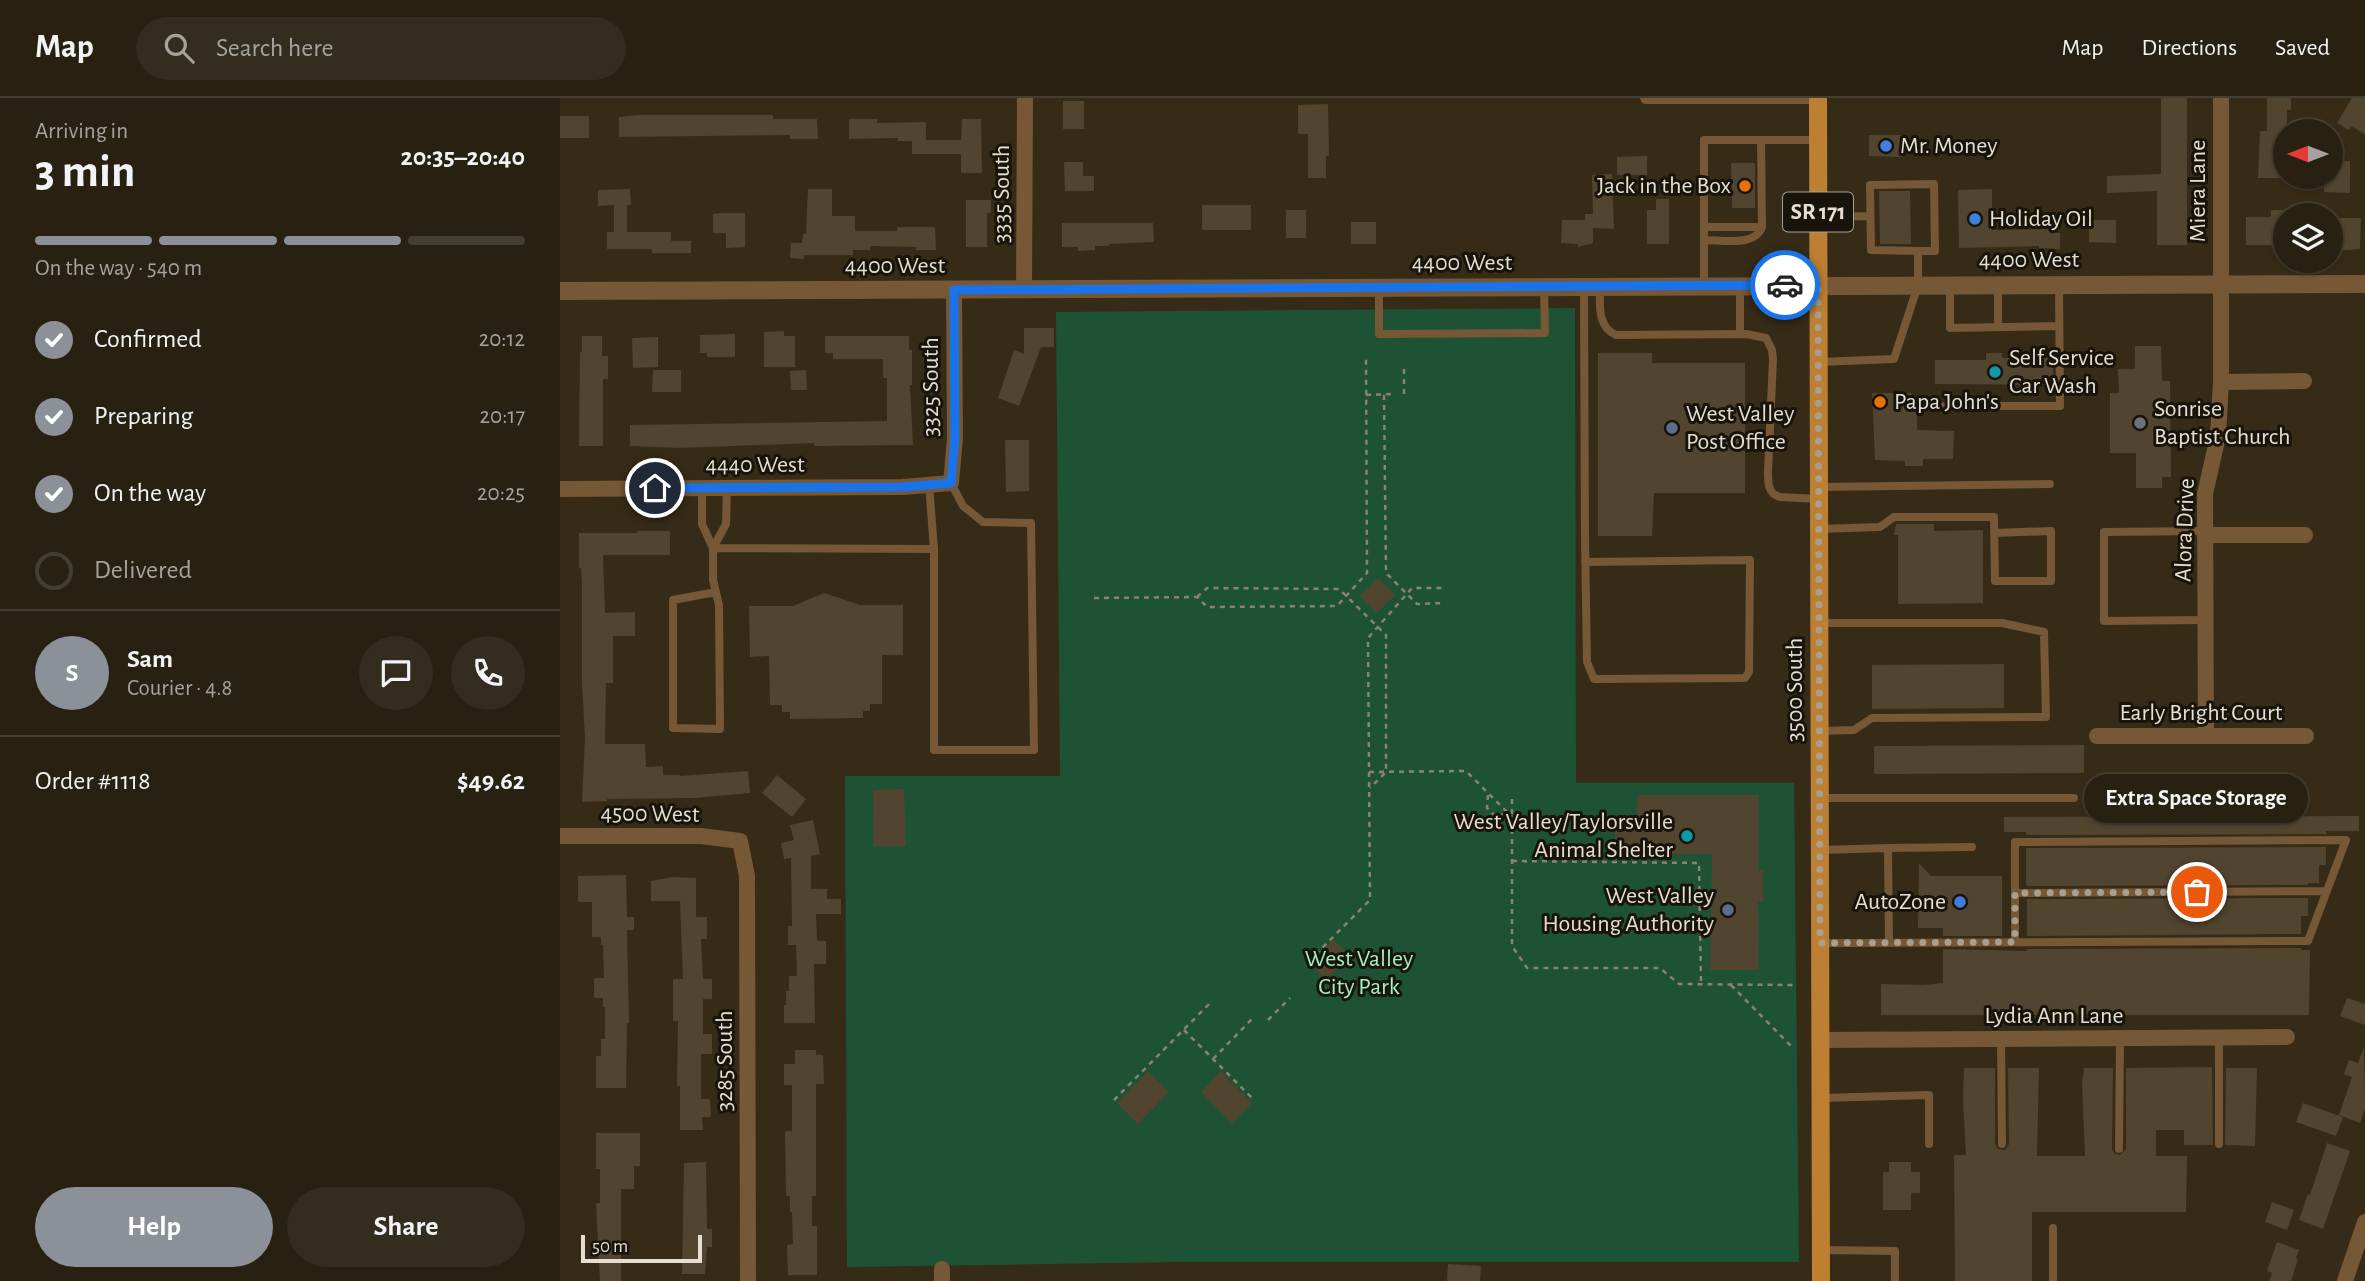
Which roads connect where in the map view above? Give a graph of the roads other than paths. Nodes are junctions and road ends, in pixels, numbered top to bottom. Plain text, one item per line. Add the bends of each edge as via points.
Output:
1 (1025, 98) edge
2 (1644, 98) edge
3 (2221, 98) edge
4 (1818, 99) edge
5 (1761, 140) junction
6 (1818, 140) junction
7 (1818, 216) junction
8 (1870, 216) junction
9 (1762, 227) junction
10 (1704, 228) junction
11 (1704, 240) junction
12 (1918, 251) junction
13 (2221, 284) junction
14 (2365, 284) edge
15 (1818, 285) junction
16 (1918, 285) junction
17 (1950, 285) junction
18 (1998, 285) junction
19 (2059, 285) junction
20 (1704, 286) junction
21 (1740, 286) junction
22 (1544, 287) junction
23 (1592, 287) junction
24 (1379, 288) junction
25 (954, 290) junction
26 (1024, 290) junction
27 (560, 291) edge
28 (2059, 326) junction
29 (1998, 327) junction
30 (1740, 334) junction
31 (1819, 362) junction
32 (2304, 381) dead end
33 (2221, 382) junction
34 (1945, 406) dead end
35 (951, 483) junction
36 (2050, 484) dead end
37 (929, 485) junction
38 (702, 488) junction
39 (727, 488) junction
40 (560, 489) edge
41 (1819, 493) junction
42 (1819, 529) junction
43 (1994, 533) junction
44 (2205, 533) junction
45 (2305, 535) dead end
46 (713, 548) junction
47 (934, 549) junction
48 (1585, 562) junction
49 (716, 593) junction
50 (2206, 620) junction
51 (1819, 623) junction
52 (1820, 731) junction
53 (2097, 736) dead end
54 (2206, 736) junction
55 (2306, 736) dead end
56 (1820, 798) junction
57 (2074, 798) dead end
58 (560, 836) edge
59 (740, 841) joint
60 (1972, 847) dead end
61 (1888, 848) junction
62 (1820, 850) junction
63 (2327, 891) junction
64 (2015, 893) junction
65 (2015, 942) junction
66 (1820, 943) junction
67 (1889, 943) junction
68 (2120, 1038) junction
69 (2219, 1038) junction
70 (2287, 1038) dead end
71 (2001, 1039) junction
72 (1821, 1040) junction
73 (1821, 1098) junction
74 (1929, 1144) dead end
75 (2002, 1144) dead end
76 (2219, 1144) dead end
77 (2119, 1149) dead end
78 (2365, 1222) edge
79 (2053, 1228) dead end
80 (1821, 1250) junction
81 (748, 1281) edge
82 (1821, 1281) edge
83 (1895, 1281) edge
84 (2053, 1281) edge
85 (2345, 1281) edge

1 - 26 street, 3335 South
2 - 4 lane
3 - 13 street, Miera Lane
4 - 6 main road, 3500 South / SR 171
5 - 6 lane
5 - 9 lane
5 - 10 lane via 1704,140
6 - 7 main road, 3500 South / SR 171
7 - 8 lane
7 - 15 main road, 3500 South / SR 171
8 - 12 lane via 1871,250
8 - 12 lane via 1870,185 1934,184 1935,251
9 - 10 lane
9 - 11 lane via 1751,239
10 - 11 lane
11 - 20 lane
12 - 16 lane
13 - 14 street, 4400 West
13 - 19 street, 4400 West
13 - 33 street, Alora Drive
15 - 16 street, 4400 West
15 - 21 street, 4400 West
15 - 31 main road, 3500 South / SR 171
16 - 17 street, 4400 West
16 - 31 lane via 1894,359
17 - 18 street, 4400 West
17 - 29 lane via 1950,327
18 - 19 street, 4400 West
18 - 29 lane
19 - 28 lane
20 - 21 street, 4400 West
20 - 23 street, 4400 West
21 - 30 lane
22 - 23 street, 4400 West
22 - 24 street, 4400 West
22 - 24 lane via 1545,333 1393,334 1379,334
23 - 30 lane via 1603,323 1612,333
23 - 48 lane
24 - 26 street, 4400 West
25 - 26 street, 4400 West
25 - 27 street, 4400 West
25 - 35 street, 3325 South
28 - 29 lane
28 - 34 lane via 2060,407
30 - 41 lane via 1766,338 1772,350 1768,472 1772,493 1780,497
31 - 41 main road, 3500 South / SR 171
32 - 33 street
33 - 44 street, Alora Drive via 2218,436 2205,487
35 - 37 street, 4440 West
35 - 47 lane via 964,506 983,522 1031,523 1034,750 934,750
36 - 41 lane
37 - 39 street, 4440 West
37 - 47 lane
38 - 39 street, 4440 West
38 - 40 street, 4440 West
38 - 46 lane via 702,524
39 - 46 lane via 726,524
41 - 42 main road, 3500 South / SR 171
42 - 43 lane via 1880,527 1894,517 1994,517
42 - 51 main road, 3500 South / SR 171
43 - 43 lane via 1995,581 2051,581 2051,531
44 - 45 street
44 - 50 street, Alora Drive
44 - 50 lane via 2104,532 2104,621
46 - 47 lane
46 - 49 lane
48 - 48 lane via 1587,662 1594,679 1745,678 1749,672 1750,560
49 - 49 lane via 720,729 673,728 673,600
50 - 54 street, Alora Drive
51 - 52 main road, 3500 South / SR 171
51 - 52 lane via 2003,624 2044,632 2046,717 1871,718 1854,730
52 - 56 main road, 3500 South / SR 171
53 - 54 street, Early Bright Court
54 - 55 street, Early Bright Court
56 - 57 lane
56 - 62 main road, 3500 South / SR 171
58 - 59 street, 4500 West via 701,836
59 - 81 street, 3285 South via 747,876
60 - 61 lane
61 - 62 lane
61 - 67 lane
62 - 66 main road, 3500 South / SR 171
63 - 64 lane
63 - 64 lane via 2346,840 2015,842
63 - 65 lane via 2308,941
64 - 65 lane
65 - 67 lane
66 - 67 lane
66 - 72 main road, 3500 South / SR 171
68 - 69 street, Lydia Ann Lane
68 - 71 street, Lydia Ann Lane
68 - 77 lane
69 - 70 street, Lydia Ann Lane
69 - 76 lane
71 - 72 street, Lydia Ann Lane
71 - 75 lane
72 - 73 main road, 3500 South / SR 171
73 - 74 lane via 1929,1095
73 - 80 main road, 3500 South / SR 171
78 - 85 street
79 - 84 lane
80 - 82 main road, 3500 South / SR 171
80 - 83 lane via 1895,1251

